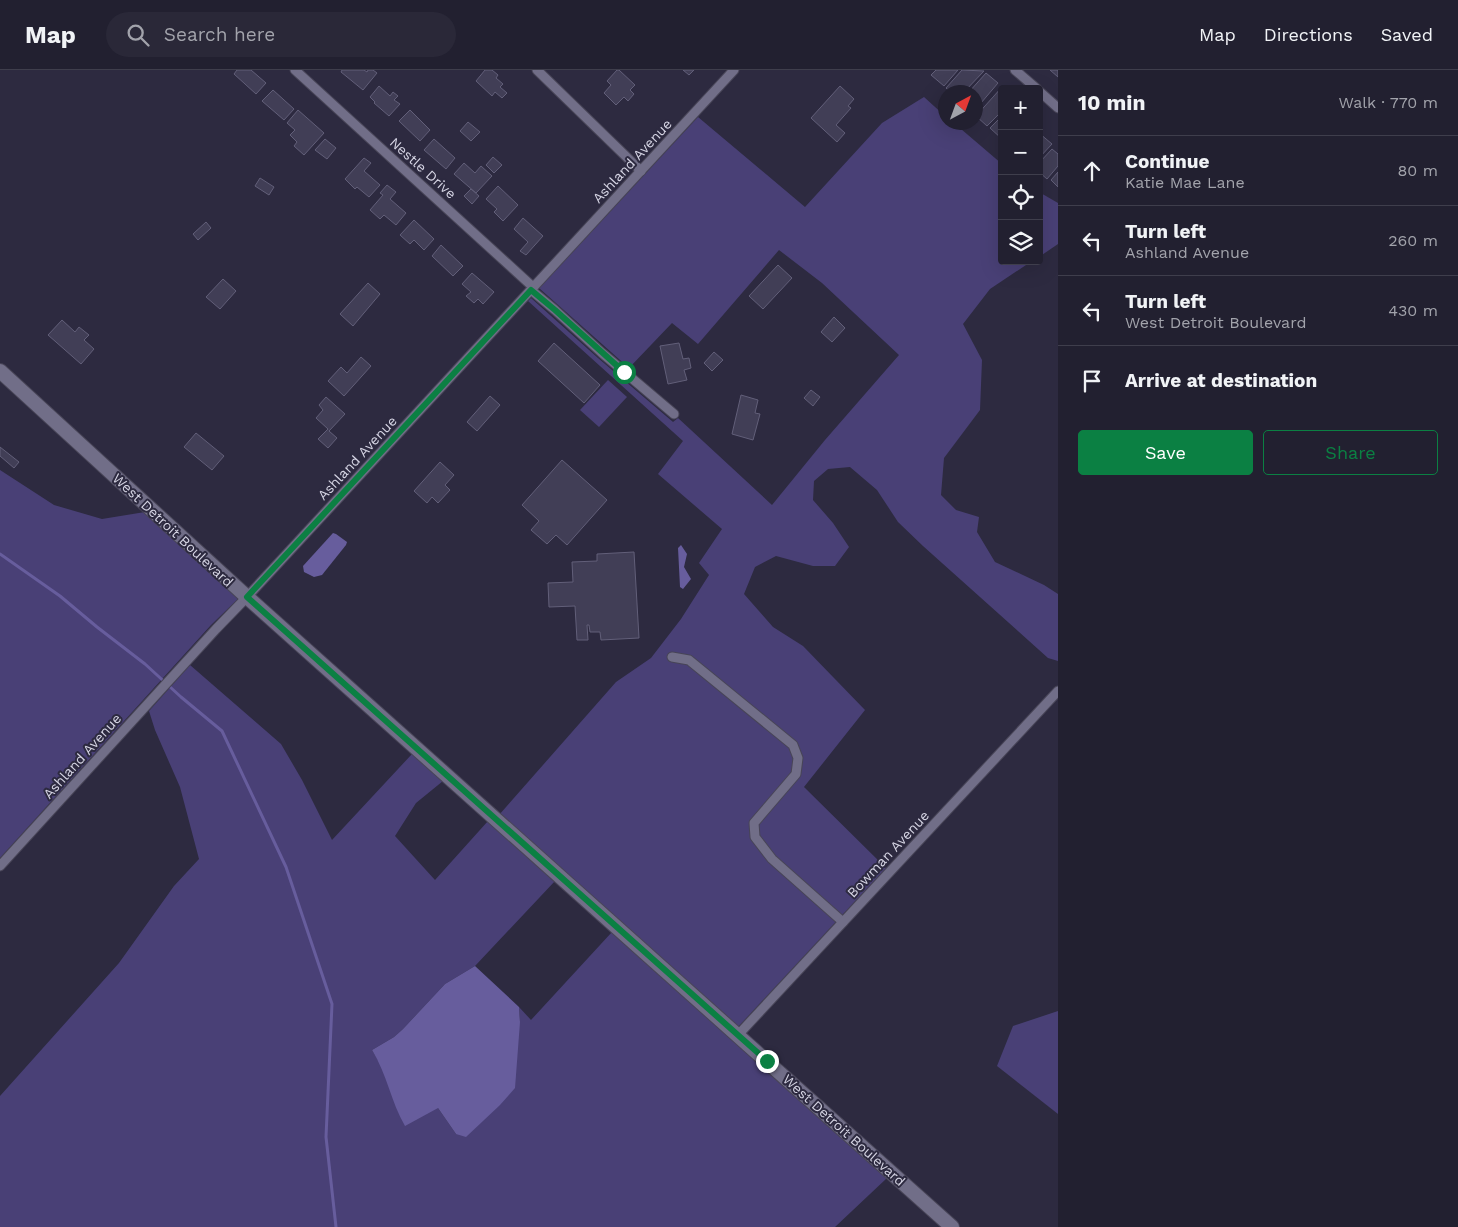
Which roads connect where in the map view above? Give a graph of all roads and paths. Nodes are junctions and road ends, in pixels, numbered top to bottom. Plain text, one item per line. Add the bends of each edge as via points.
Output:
1 (295, 70) edge
2 (537, 70) edge
3 (734, 70) edge
4 (1015, 70) edge
5 (1032, 85) edge
6 (1043, 94) edge
7 (1058, 108) edge
8 (641, 171) junction
9 (532, 288) junction
10 (0, 371) edge
11 (674, 414) dead end
12 (247, 597) junction
13 (672, 657) dead end
14 (1058, 691) edge
15 (0, 866) edge
16 (843, 922) junction
17 (738, 1035) junction
18 (952, 1227) edge

1 - 9 street, Nestle Drive
2 - 8 street
3 - 8 street, Ashland Avenue
4 - 5 street
6 - 7 street
8 - 9 street, Ashland Avenue
9 - 11 street, Nestle Drive
9 - 12 street, Ashland Avenue
10 - 12 street, West Detroit Boulevard
12 - 15 street, Ashland Avenue
12 - 17 street, West Detroit Boulevard
13 - 16 street via 689,660 793,745 798,758 796,774 754,823 755,837 772,859
14 - 16 street, Bowman Avenue
16 - 17 street, Bowman Avenue
17 - 18 street, West Detroit Boulevard

